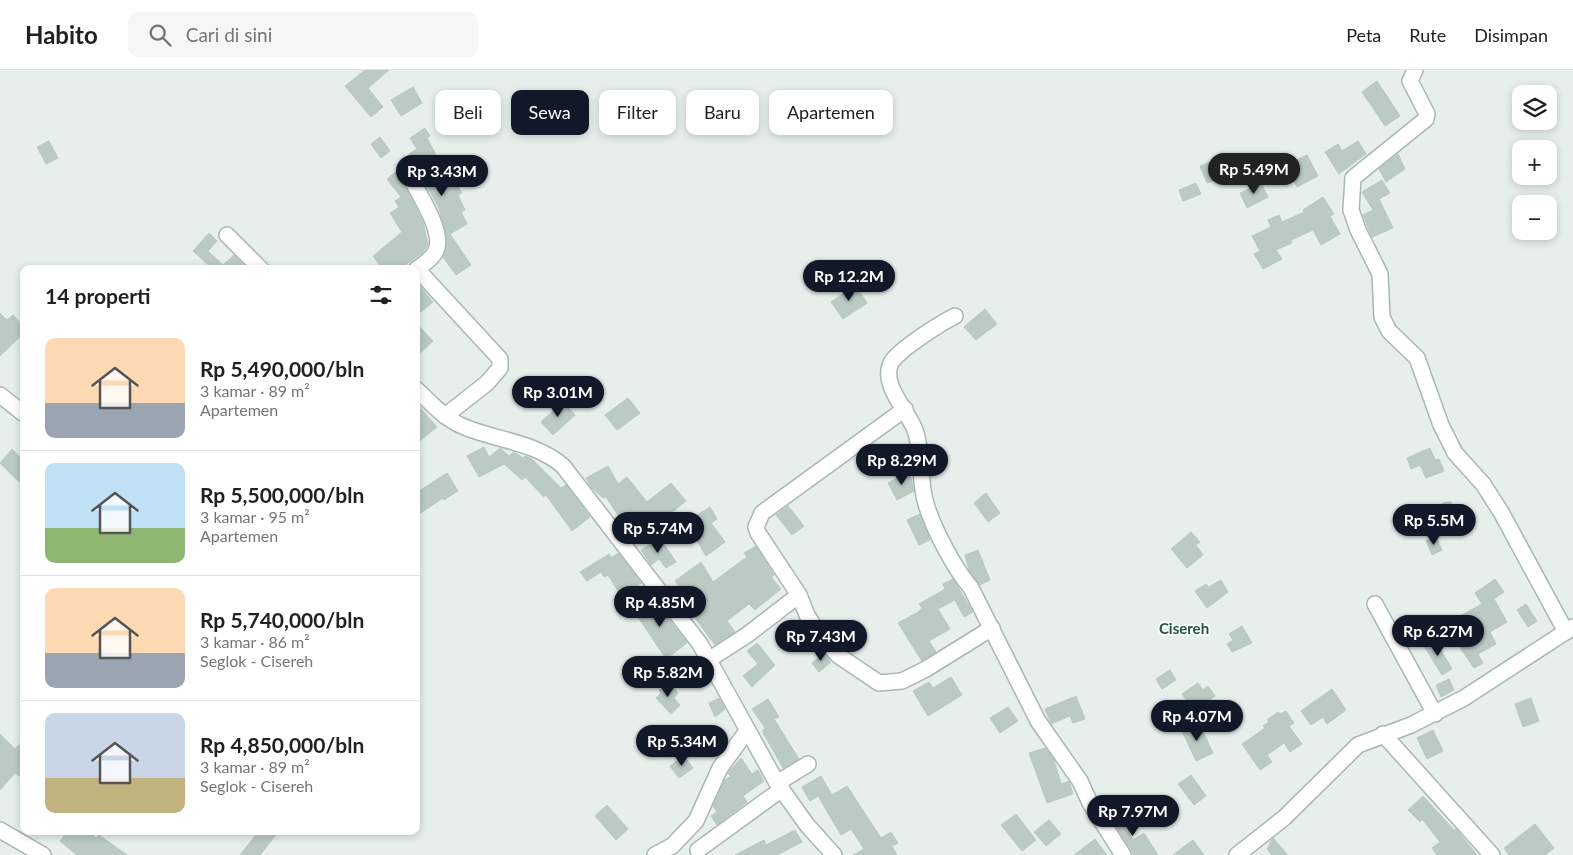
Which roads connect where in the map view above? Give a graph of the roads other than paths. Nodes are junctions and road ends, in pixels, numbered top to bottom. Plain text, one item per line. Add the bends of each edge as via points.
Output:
1 (1415, 70) edge
2 (414, 184) dead end
3 (227, 235) dead end
4 (257, 265) edge
5 (420, 266) edge
6 (420, 272) edge
7 (955, 316) dead end
8 (420, 393) edge
9 (0, 395) edge
10 (904, 409) junction
11 (20, 411) edge
12 (445, 416) junction
13 (799, 595) junction
14 (1375, 604) dead end
15 (992, 628) junction
16 (1569, 630) edge
17 (710, 659) junction
18 (1435, 714) junction
19 (747, 731) junction
20 (1383, 734) junction
21 (808, 764) dead end
22 (780, 786) junction
23 (0, 830) edge
24 (672, 846) junction
25 (697, 853) edge
26 (44, 855) edge
27 (656, 855) edge
28 (834, 855) edge
29 (1123, 855) edge
30 (1237, 855) edge
31 (1492, 855) edge

1 - 16 street via 1410,81 1427,114 1426,119 1353,178 1351,210 1380,274 1382,317 1388,331 1417,358 1441,425 1455,453 1484,484
2 - 5 street via 436,228 438,243 435,253
3 - 4 street
6 - 12 street via 500,359 500,368 487,383
7 - 10 street via 928,330 891,362 889,376 892,387
8 - 12 street
9 - 11 street
10 - 13 street via 762,513 756,527 758,533
10 - 15 street via 916,432 926,504 958,573 971,588
12 - 17 street via 461,426 542,453 563,466
13 - 15 street via 819,635 839,656 879,683 902,681
13 - 17 street
14 - 18 street
15 - 29 street via 1038,721 1080,781
16 - 18 street
17 - 19 street
18 - 20 street
19 - 22 street
19 - 24 street via 720,768 696,821
20 - 30 street via 1350,751 1284,818
20 - 31 street
21 - 22 street
22 - 25 street
22 - 28 street via 807,825
23 - 26 street
24 - 25 street
24 - 27 street

